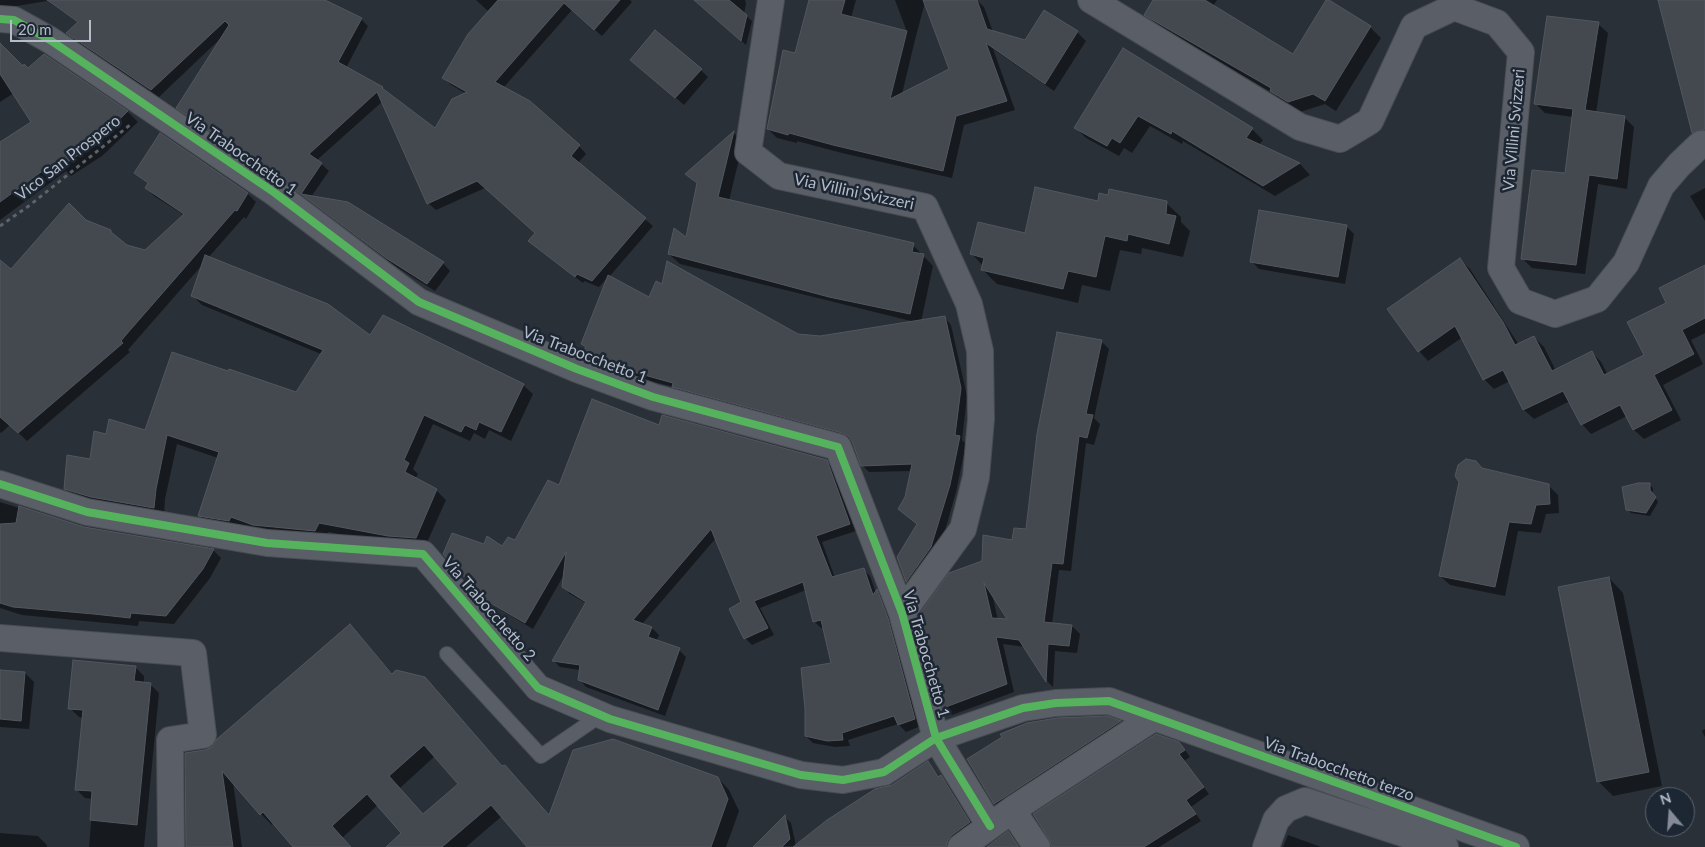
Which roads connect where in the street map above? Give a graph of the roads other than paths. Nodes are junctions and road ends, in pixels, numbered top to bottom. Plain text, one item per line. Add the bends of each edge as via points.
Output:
1 (771, 0) edge
2 (1091, 0) edge
3 (1127, 9) edge
4 (0, 19) edge
5 (1705, 144) edge
6 (0, 484) edge
7 (902, 613) junction
8 (0, 638) edge
9 (447, 654) dead end
10 (601, 715) junction
11 (1153, 718) junction
12 (936, 738) junction
13 (1012, 810) junction
14 (990, 826) junction
15 (171, 847) edge
16 (961, 847) edge
17 (1037, 847) edge
18 (1266, 847) edge
19 (1445, 847) edge
20 (1516, 847) edge

1 - 7 street, Via Villini Svizzeri via 748,152 779,176 925,207 969,304 980,351 981,419 976,477 962,529
2 - 3 street, Via Villini Svizzeri
3 - 5 street, Via Villini Svizzeri via 1300,127 1340,139 1370,120 1414,26 1454,7 1497,23 1521,52 1501,268 1520,301 1554,314 1597,299 1626,263 1661,186 1678,165
4 - 7 street, Via Trabocchetto 1 via 14,20 50,40 275,193 419,302 577,369 653,396 838,447
6 - 10 street, Via Trabocchetto 2 via 87,512 267,543 423,554 538,688
7 - 12 street, Via Trabocchetto 1
8 - 15 street via 193,653 203,735 170,740
9 - 10 lane via 541,756
10 - 12 street, Via Trabocchetto 2 via 801,775 843,780 884,772
11 - 12 street, Via Trabocchetto terzo via 1108,701 1056,703 1023,708
11 - 13 street
11 - 20 street, Via Trabocchetto terzo
12 - 14 street, Via Trabocchetto 1
13 - 14 street
13 - 17 street
14 - 16 street
18 - 19 street via 1276,820 1286,809 1305,801

